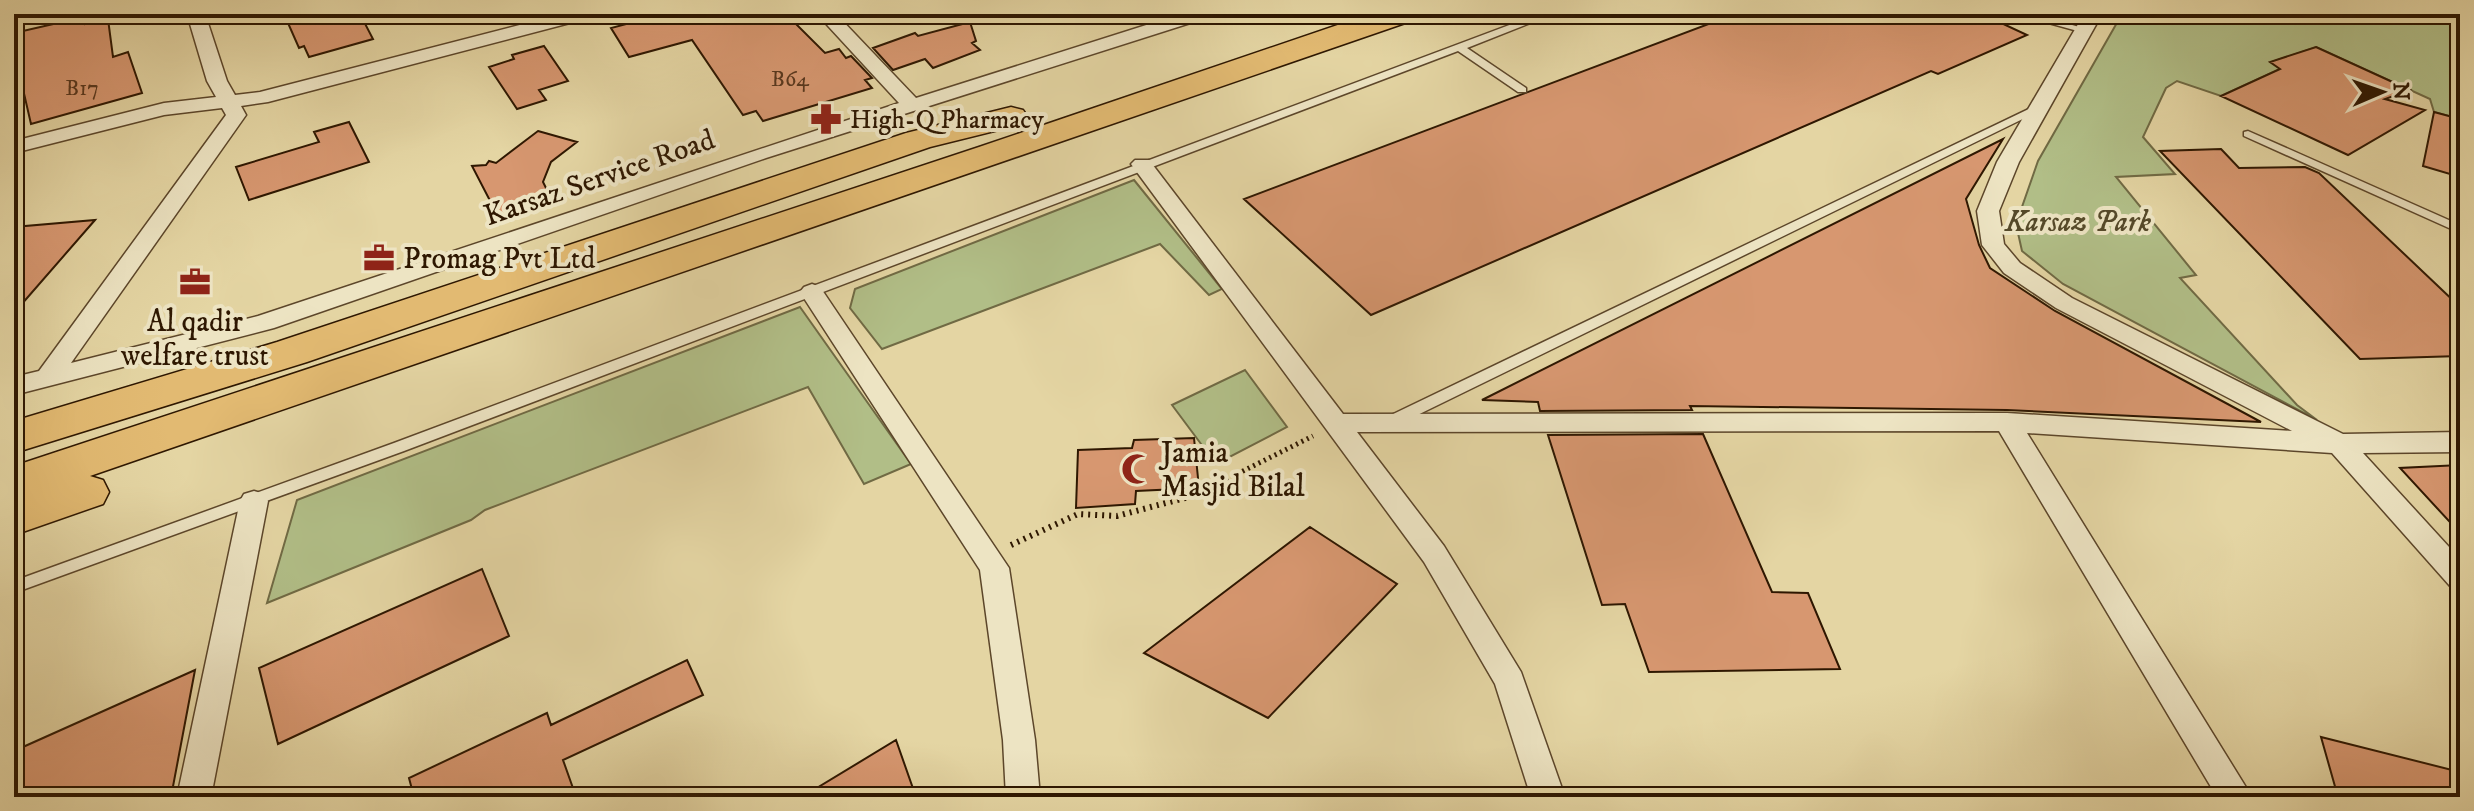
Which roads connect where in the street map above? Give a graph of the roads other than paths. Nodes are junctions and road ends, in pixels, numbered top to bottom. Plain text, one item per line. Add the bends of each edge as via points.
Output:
1 (196, 14) edge
2 (583, 14) edge
3 (826, 14) edge
4 (1200, 14) edge
5 (1311, 14) edge
6 (1400, 14) edge
7 (1548, 14) edge
8 (2021, 14) edge
9 (2089, 22) edge
10 (1459, 47) junction
11 (1522, 90) dead end
12 (229, 100) junction
13 (912, 105) junction
14 (2043, 105) junction
15 (1011, 117) junction
16 (2248, 134) dead end
17 (14, 147) edge
18 (992, 155) junction
19 (1142, 164) junction
20 (2460, 229) edge
21 (812, 292) junction
22 (48, 377) junction
23 (14, 386) edge
24 (2007, 422) junction
25 (1338, 423) junction
26 (1388, 423) junction
27 (14, 437) edge
28 (2460, 442) edge
29 (2339, 444) junction
30 (14, 461) edge
31 (14, 484) edge
32 (254, 501) junction
33 (14, 517) edge
34 (2460, 578) edge
35 (14, 587) edge
36 (194, 797) edge
37 (1023, 797) edge
38 (1548, 797) edge
39 (2235, 797) edge

1 - 12 street via 217,81
2 - 12 street via 261,98
3 - 13 street
4 - 13 street, Karsaz Service Road
5 - 15 highway
6 - 18 highway
7 - 10 lane
8 - 9 lane
9 - 14 street
10 - 11 lane
10 - 19 lane
12 - 17 street via 164,109
12 - 22 street via 236,115
13 - 22 street, Karsaz Service Road via 265,322
14 - 26 lane
14 - 29 street via 2008,162 1988,211 1993,245 2012,268 2064,303
15 - 27 highway via 918,140 292,352
15 - 30 highway via 503,298
16 - 20 lane
18 - 31 highway
18 - 33 highway via 764,246
19 - 21 lane
19 - 25 street
21 - 32 lane
21 - 37 street via 994,568
22 - 23 street, Karsaz Service Road
24 - 26 street
24 - 29 street
24 - 39 street
25 - 26 street
25 - 38 street via 1434,554 1510,681
28 - 29 street
29 - 34 street
32 - 35 lane
32 - 36 street

